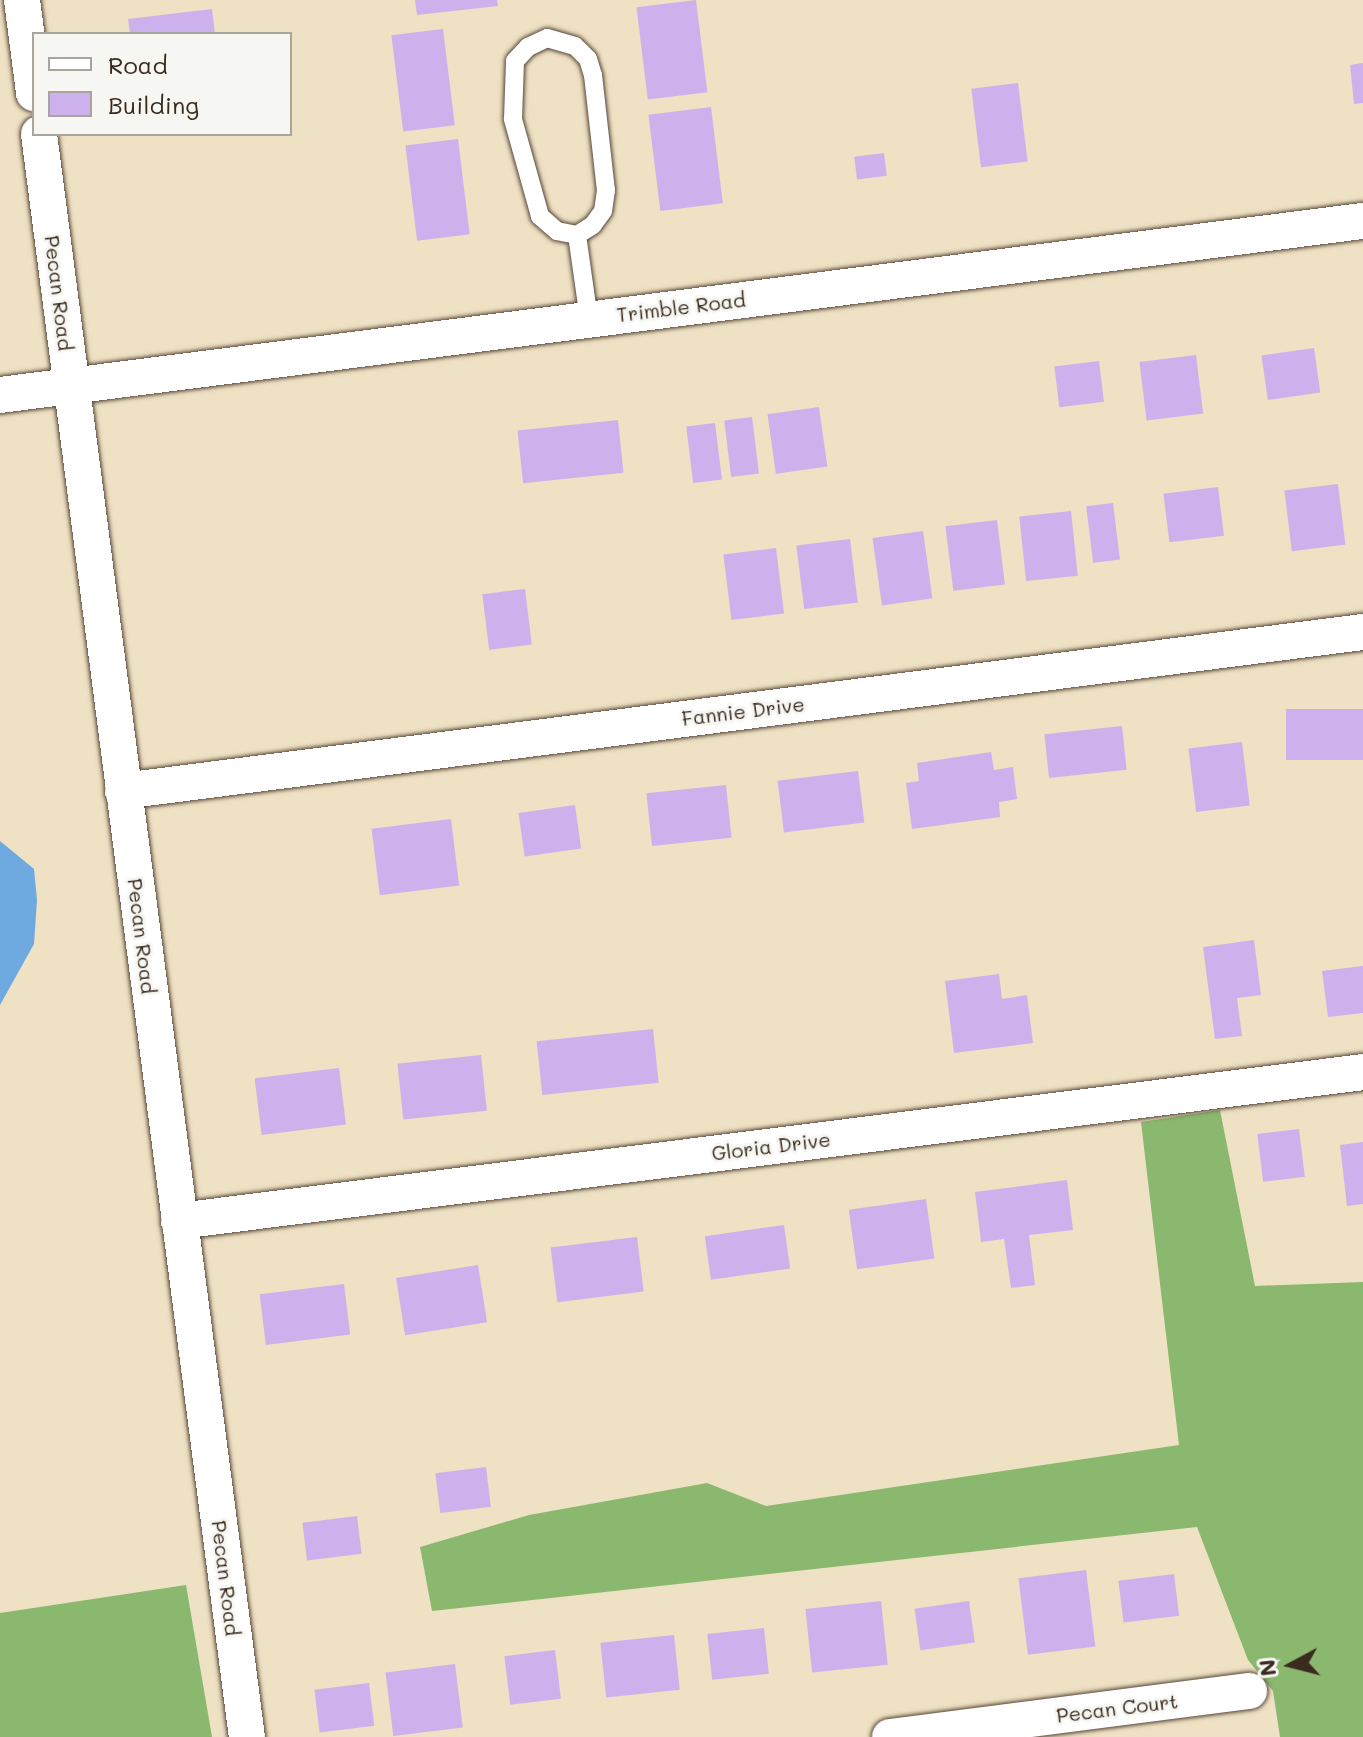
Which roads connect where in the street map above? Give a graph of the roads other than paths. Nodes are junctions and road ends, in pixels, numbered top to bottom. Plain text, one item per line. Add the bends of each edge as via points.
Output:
1 (22, 0) edge
2 (32, 78) edge
3 (39, 136) edge
4 (1363, 221) edge
5 (577, 235) junction
6 (589, 319) junction
7 (71, 386) junction
8 (0, 395) edge
9 (1363, 632) edge
10 (123, 791) junction
11 (1363, 1072) edge
12 (179, 1221) junction
13 (1249, 1691) dead end
14 (247, 1737) edge
15 (890, 1737) edge

1 - 2 street
3 - 7 street, Pecan Road
4 - 6 street, Trimble Road
5 - 5 lane via 598,218 606,190 593,75 588,59 575,46 547,38 515,61 513,119 540,216 557,231
5 - 6 lane
6 - 7 street, Trimble Road
7 - 8 street, Trimble Road
7 - 10 street, Pecan Road
9 - 10 street, Fannie Drive
10 - 12 street, Pecan Road
11 - 12 street, Gloria Drive
12 - 14 street, Pecan Road
13 - 15 street, Pecan Court

